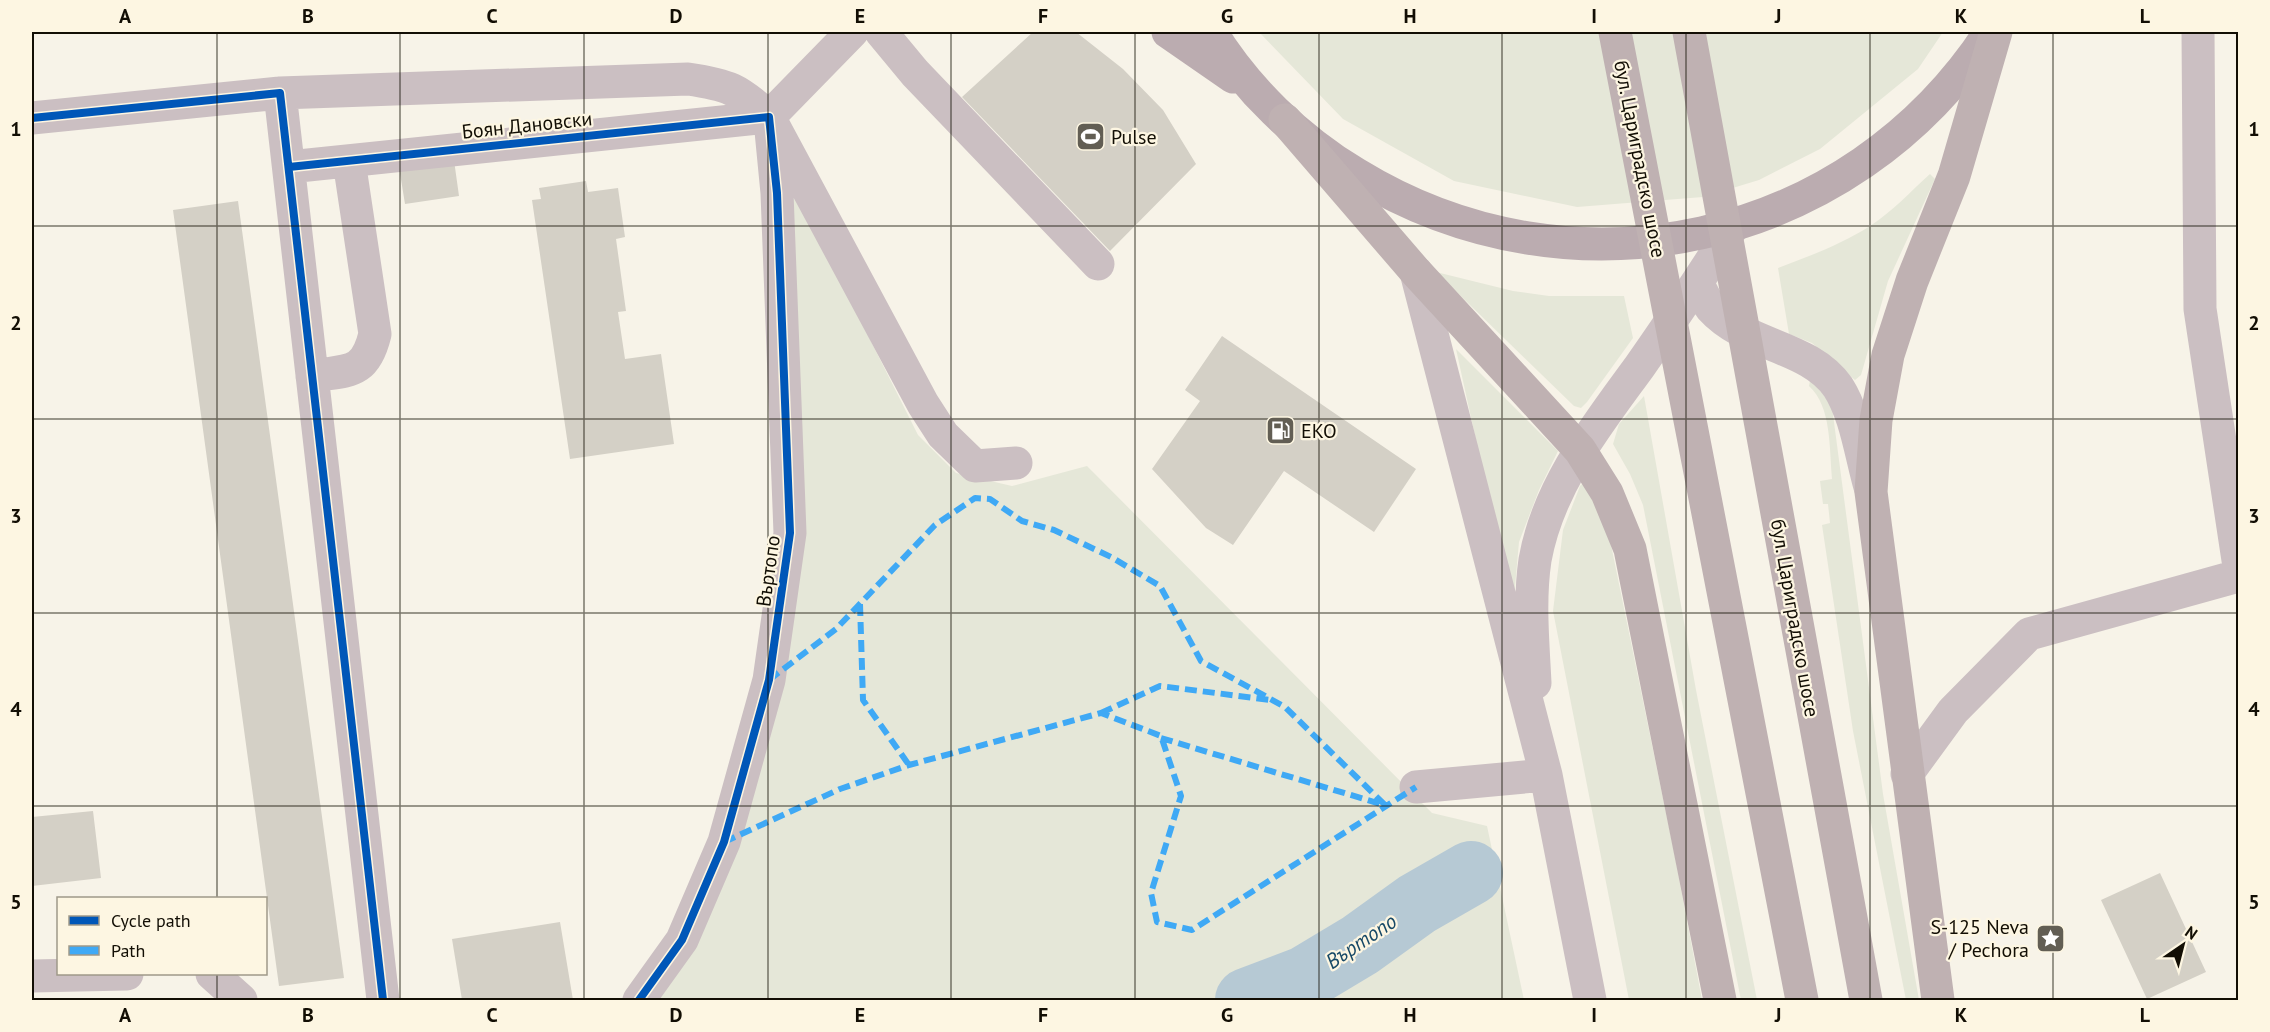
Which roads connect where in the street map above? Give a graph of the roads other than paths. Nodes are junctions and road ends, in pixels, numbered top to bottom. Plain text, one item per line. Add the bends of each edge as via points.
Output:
1 (852, 32) edge
2 (880, 32) edge
3 (1168, 32) edge
4 (1211, 32) edge
5 (1615, 32) edge
6 (1689, 32) edge
7 (1990, 32) edge
8 (1996, 32) edge
9 (2198, 32) edge
10 (280, 93) junction
11 (1262, 98) junction
12 (32, 117) edge
13 (769, 117) junction
14 (1285, 120) junction
15 (349, 161) junction
16 (289, 167) junction
17 (1733, 226) junction
18 (1098, 264) dead end
19 (1416, 272) junction
20 (1698, 284) junction
21 (312, 376) junction
22 (1580, 450) junction
23 (1016, 463) dead end
24 (1871, 492) junction
25 (2238, 560) edge
26 (2238, 576) edge
27 (1538, 742) junction
28 (1907, 774) junction
29 (1546, 775) junction
30 (1416, 787) dead end
31 (118, 975) edge
32 (213, 975) edge
33 (41, 984) edge
34 (241, 1000) edge
35 (383, 1000) edge
36 (639, 1000) edge
37 (1590, 1000) edge
38 (1720, 1000) edge
39 (1802, 1000) edge
40 (1866, 1000) edge
41 (1938, 1000) edge

1 - 13 street
2 - 18 street
3 - 11 main road
4 - 11 main road
5 - 39 highway, бул. Цариградско шосе, bridge
6 - 40 highway, бул. Цариградско шосе, bridge
7 - 17 main road via 1927,112 1875,156 1817,192
8 - 24 highway via 1954,176 1887,355 1876,420
9 - 25 street via 2200,309
10 - 12 street
10 - 13 street via 688,79 717,83 744,94
10 - 16 street
11 - 14 main road
13 - 15 street, Боян Дановски
13 - 23 street via 943,435 975,466
13 - 36 street, Въртопо via 777,193 790,533 769,680 724,842 682,939
14 - 17 main road via 1331,159 1382,190 1437,215 1495,233 1554,243 1615,245 1674,239
14 - 19 highway
15 - 16 street, Боян Дановски
15 - 21 street via 375,334 370,353 357,368
16 - 21 street
17 - 20 street
19 - 22 highway
19 - 27 street
20 - 22 street
20 - 24 street via 1709,306 1738,329 1813,363 1826,374 1846,405
21 - 35 street
22 - 27 street via 1553,502 1535,560 1532,610
22 - 38 highway via 1607,493 1630,549
24 - 28 highway
26 - 28 street via 2030,634 1953,711
27 - 29 street
28 - 41 highway
29 - 30 street
29 - 37 street
31 - 33 street
32 - 34 street

